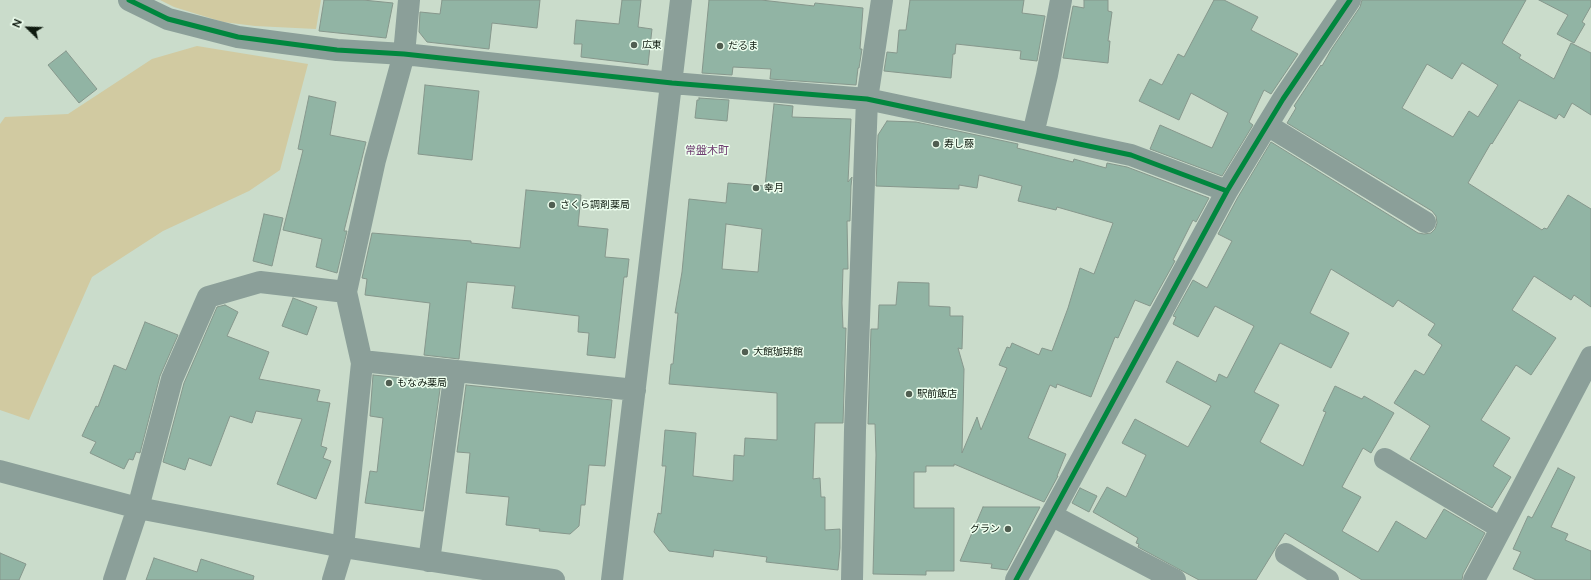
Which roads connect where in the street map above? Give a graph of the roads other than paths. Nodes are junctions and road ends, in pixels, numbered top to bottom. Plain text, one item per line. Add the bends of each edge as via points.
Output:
1 (130, 0) edge
2 (409, 0) edge
3 (681, 0) edge
4 (882, 0) edge
5 (1061, 0) edge
6 (1350, 0) edge
7 (404, 54) junction
8 (672, 83) junction
9 (868, 99) junction
10 (1267, 125) junction
11 (1033, 134) junction
12 (1227, 191) junction
13 (1425, 222) dead end
14 (346, 292) junction
15 (1591, 357) edge
16 (362, 361) junction
17 (455, 370) junction
18 (635, 390) junction
19 (1385, 459) dead end
20 (0, 471) edge
21 (138, 508) junction
22 (1051, 515) junction
23 (1501, 528) junction
24 (343, 547) junction
25 (1286, 554) dead end
26 (429, 561) junction
27 (460, 573) edge
28 (114, 580) edge
29 (333, 580) edge
30 (554, 580) edge
31 (612, 580) edge
32 (852, 580) edge
33 (1016, 580) edge
34 (1175, 580) edge
35 (1328, 580) edge
36 (1474, 580) edge

1 - 7 street via 168,19 238,37 337,50
2 - 7 street
3 - 8 street
4 - 9 street
5 - 11 street
6 - 10 street
7 - 8 street
7 - 14 street via 375,160
8 - 9 street
8 - 18 street
9 - 11 street
9 - 32 street
10 - 12 street
10 - 13 street
11 - 12 street via 1131,155
12 - 22 street
14 - 16 street
14 - 21 street via 260,282 208,297 172,379
15 - 23 street
16 - 17 street
16 - 24 street
17 - 18 street
17 - 26 street
18 - 31 street
19 - 23 street
20 - 21 street
21 - 24 street
21 - 28 street
22 - 33 street
22 - 34 street
23 - 36 street
24 - 26 street
24 - 29 street
25 - 35 street
26 - 27 street
27 - 30 street

